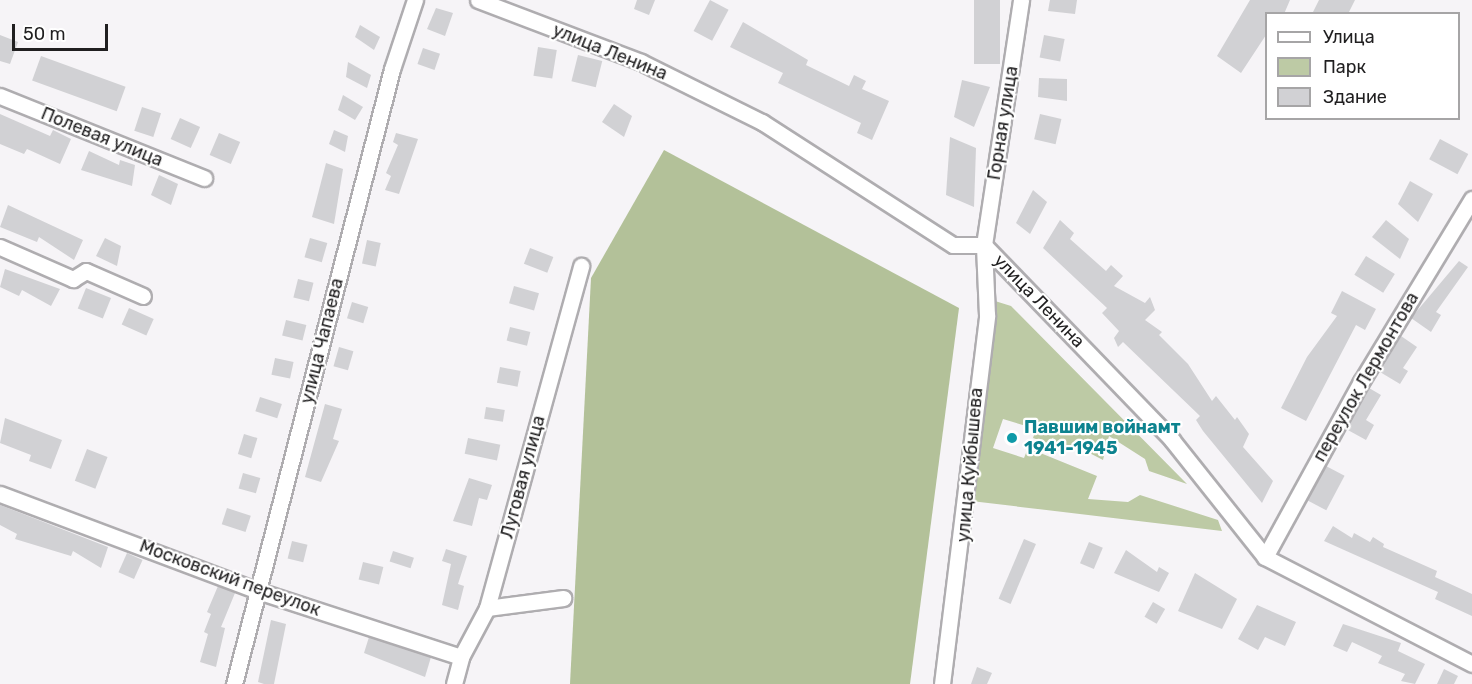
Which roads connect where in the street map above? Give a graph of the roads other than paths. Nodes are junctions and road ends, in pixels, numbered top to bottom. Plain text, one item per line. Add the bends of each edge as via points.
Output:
1 (415, 0) edge
2 (478, 0) edge
3 (1021, 0) edge
4 (0, 96) edge
5 (204, 178) dead end
6 (1472, 199) edge
7 (984, 245) junction
8 (0, 247) edge
9 (581, 266) dead end
10 (143, 296) dead end
11 (0, 494) edge
12 (1265, 557) junction
13 (258, 591) junction
14 (563, 598) dead end
15 (487, 608) junction
16 (461, 657) junction
17 (1472, 664) edge
18 (234, 684) edge
19 (454, 684) edge
20 (942, 684) edge

1 - 13 street, улица Чапаева via 392,69
2 - 7 street, улица Ленина via 641,62 762,122 953,245
3 - 7 street, Горная улица
4 - 5 street, Полевая улица
6 - 12 street, переулок Лермонтова via 1361,382
7 - 12 street, улица Ленина via 1172,440
7 - 20 street, улица Куйбышева via 987,315
8 - 10 street via 74,279 86,270
9 - 15 street, Луговая улица
11 - 13 street, Московский переулок
12 - 17 street, улица Ленина
13 - 16 street, Московский переулок
13 - 18 street, улица Чапаева
14 - 15 street
15 - 16 street, Луговая улица
16 - 19 street, Луговая улица

